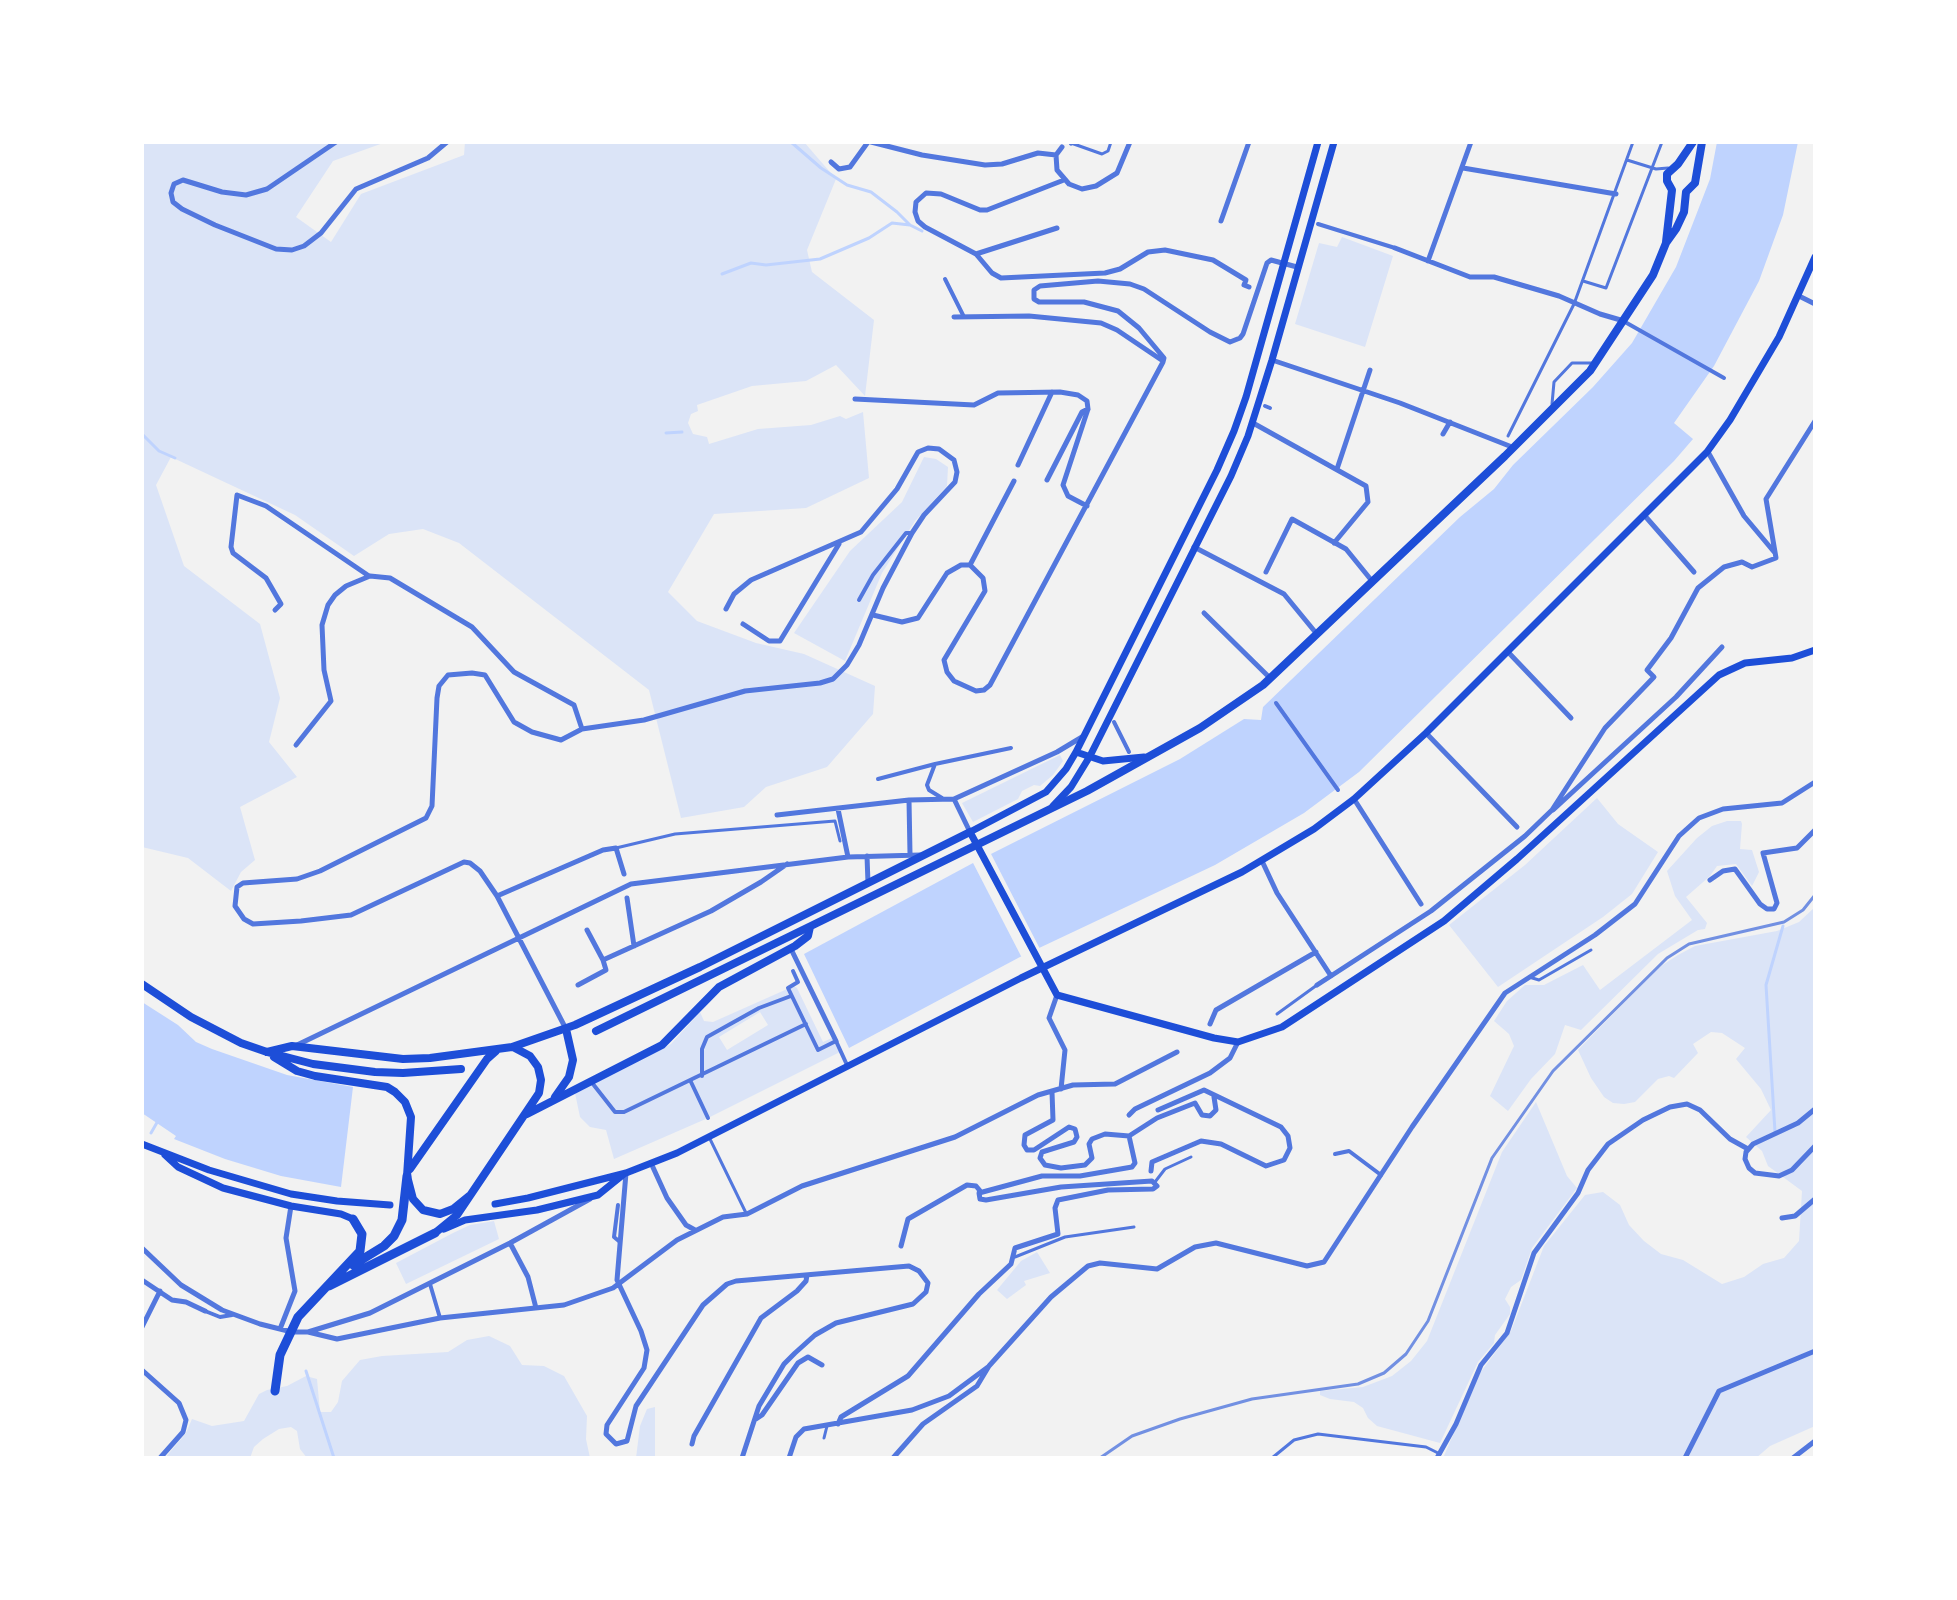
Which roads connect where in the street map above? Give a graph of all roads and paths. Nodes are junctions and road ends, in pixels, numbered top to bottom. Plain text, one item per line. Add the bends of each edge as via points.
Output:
1 (336, 142) edge
2 (447, 142) edge
3 (870, 142) edge
4 (1072, 142) edge
5 (1111, 142) edge
6 (1130, 142) edge
7 (1249, 142) edge
8 (1318, 142) edge
9 (1334, 142) edge
10 (1471, 142) edge
11 (1633, 142) edge
12 (1662, 142) edge
13 (1693, 142) edge
14 (1702, 142) edge
15 (1062, 147) dead end
16 (1056, 155) junction
17 (1627, 160) junction
18 (831, 162) dead end
19 (1675, 166) junction
20 (1463, 168) junction
21 (1655, 168) junction
22 (1695, 175) junction
23 (1064, 180) junction
24 (1667, 181) junction
25 (1672, 190) junction
26 (1686, 192) junction
27 (1616, 194) junction
28 (1221, 221) dead end
29 (1318, 224) dead end
30 (1057, 228) dead end
31 (1666, 243) junction
32 (1393, 248) junction
33 (1388, 253) dead end
34 (976, 254) junction
35 (1815, 257) edge
36 (1428, 261) junction
37 (1285, 263) junction
38 (1297, 267) junction
39 (1105, 273) junction
40 (945, 279) dead end
41 (1106, 281) junction
42 (1583, 281) junction
43 (1249, 287) dead end
44 (1799, 296) junction
45 (1574, 304) junction
46 (1815, 304) edge
47 (954, 317) dead end
48 (964, 317) junction
49 (1624, 321) junction
50 (1272, 360) junction
51 (1163, 362) junction
52 (1595, 363) junction
53 (1370, 370) dead end
54 (1724, 378) dead end
55 (1363, 390) junction
56 (1052, 392) junction
57 (855, 399) dead end
58 (1088, 409) junction
59 (1551, 410) junction
60 (1815, 421) edge
61 (1252, 422) junction
62 (1450, 422) junction
63 (1443, 434) dead end
64 (1508, 436) dead end
65 (1513, 448) junction
66 (1707, 452) junction
67 (1018, 465) dead end
68 (1337, 469) junction
69 (1047, 480) dead end
70 (1014, 481) dead end
71 (1087, 506) junction
72 (1645, 516) junction
73 (912, 533) junction
74 (839, 543) junction
75 (1334, 543) junction
76 (1194, 547) junction
77 (1776, 554) junction
78 (970, 565) junction
79 (1266, 572) dead end
80 (1694, 572) dead end
81 (370, 576) junction
82 (1372, 581) junction
83 (859, 600) dead end
84 (726, 609) dead end
85 (275, 610) dead end
86 (1204, 613) dead end
87 (873, 615) junction
88 (743, 624) dead end
89 (1317, 634) junction
90 (1722, 647) dead end
91 (1815, 650) edge
92 (1508, 652) junction
93 (1271, 679) junction
94 (1276, 703) dead end
95 (1571, 718) dead end
96 (1114, 722) dead end
97 (582, 729) junction
98 (1426, 733) junction
99 (1083, 737) junction
100 (296, 745) dead end
101 (1011, 748) dead end
102 (1057, 752) junction
103 (1076, 752) junction
104 (1129, 752) dead end
105 (1090, 756) junction
106 (1149, 756) junction
107 (935, 764) junction
108 (878, 779) dead end
109 (1815, 782) edge
110 (1338, 790) dead end
111 (942, 798) junction
112 (954, 799) junction
113 (1354, 799) junction
114 (909, 800) junction
115 (1051, 807) junction
116 (838, 809) junction
117 (1552, 810) junction
118 (777, 815) dead end
119 (1517, 827) dead end
120 (1815, 830) edge
121 (970, 832) junction
122 (840, 841) dead end
123 (616, 848) junction
124 (978, 848) junction
125 (910, 854) junction
126 (925, 855) junction
127 (867, 856) junction
128 (848, 857) junction
129 (1262, 861) junction
130 (788, 863) junction
131 (624, 874) dead end
132 (1710, 880) dead end
133 (868, 884) junction
134 (497, 896) junction
135 (627, 898) dead end
136 (1421, 904) dead end
137 (810, 927) junction
138 (587, 930) dead end
139 (518, 938) junction
140 (634, 946) junction
141 (791, 948) junction
142 (1591, 950) dead end
143 (1316, 952) junction
144 (603, 960) junction
145 (1042, 969) junction
146 (793, 971) dead end
147 (1331, 976) junction
148 (1529, 977) junction
149 (142, 984) edge
150 (578, 985) dead end
151 (1317, 985) joint
152 (1057, 995) junction
153 (791, 996) junction
154 (1277, 1014) dead end
155 (806, 1024) junction
156 (1210, 1024) dead end
157 (566, 1029) junction
158 (596, 1031) dead end
159 (836, 1041) junction
160 (1238, 1042) junction
161 (292, 1046) junction
162 (512, 1047) junction
163 (498, 1049) junction
164 (267, 1052) junction
165 (1177, 1052) dead end
166 (847, 1065) junction
167 (461, 1069) dead end
168 (702, 1076) junction
169 (691, 1082) junction
170 (593, 1084) dead end
171 (1061, 1089) junction
172 (1052, 1092) junction
173 (1213, 1095) junction
174 (552, 1100) junction
175 (1815, 1109) edge
176 (1158, 1110) dead end
177 (527, 1114) junction
178 (1129, 1115) dead end
179 (708, 1118) dead end
180 (1129, 1136) junction
181 (709, 1137) junction
182 (142, 1144) edge
183 (1815, 1146) edge
184 (1748, 1149) junction
185 (162, 1152) junction
186 (1335, 1154) dead end
187 (1191, 1157) dead end
188 (651, 1163) junction
189 (1151, 1171) dead end
190 (626, 1173) junction
191 (408, 1175) junction
192 (1381, 1175) junction
193 (1155, 1182) junction
194 (981, 1192) junction
195 (598, 1195) junction
196 (469, 1196) junction
197 (1815, 1199) edge
198 (495, 1204) dead end
199 (390, 1205) dead end
200 (618, 1205) dead end
201 (291, 1206) junction
202 (747, 1214) junction
203 (1782, 1218) dead end
204 (353, 1219) joint
205 (1134, 1227) dead end
206 (696, 1230) junction
207 (435, 1233) junction
208 (620, 1242) junction
209 (510, 1243) junction
210 (901, 1246) dead end
211 (142, 1248) edge
212 (1013, 1258) junction
213 (807, 1275) junction
214 (334, 1277) junction
215 (142, 1280) edge
216 (430, 1284) junction
217 (618, 1285) junction
218 (323, 1290) junction
219 (160, 1291) junction
220 (536, 1308) junction
221 (205, 1311) joint
222 (232, 1315) junction
223 (440, 1318) junction
224 (142, 1327) edge
225 (280, 1329) junction
226 (308, 1332) junction
227 (1815, 1351) edge
228 (822, 1365) dead end
229 (989, 1366) junction
230 (142, 1370) edge
231 (275, 1391) dead end
232 (755, 1419) junction
233 (838, 1424) junction
234 (827, 1426) junction
235 (824, 1438) dead end
236 (1815, 1441) edge
237 (692, 1444) dead end
238 (1438, 1456) edge
239 (160, 1458) edge
240 (742, 1458) edge
241 (789, 1458) edge
242 (893, 1458) edge
243 (1272, 1458) edge
244 (1685, 1458) edge
245 (1793, 1458) edge

1 - 2 street via 267,189 246,195 183,180 174,184 173,202 276,249 292,250 321,233 356,189 428,158
3 - 16 street via 985,165 1038,153
3 - 18 street via 850,167 839,169
4 - 5 lane via 1102,154
6 - 23 street via 1113,177 1082,189
7 - 28 street
8 - 37 main road
9 - 38 main road
10 - 20 street
11 - 17 lane
12 - 21 lane
13 - 19 main road
14 - 22 main road
15 - 16 street
16 - 23 street
17 - 21 lane
17 - 27 lane
19 - 21 lane
19 - 22 main road via 1690,167
19 - 24 main road
20 - 27 street
20 - 36 street
21 - 24 lane
21 - 42 lane via 1606,288
22 - 26 main road
23 - 34 street via 987,210 941,194 922,195 915,207 918,221
24 - 25 main road
25 - 26 main road
25 - 31 main road
26 - 31 main road via 1684,212
27 - 42 lane
29 - 32 street
30 - 34 street
31 - 49 main road
32 - 33 street
32 - 36 street
34 - 39 street via 1001,278
35 - 44 main road
36 - 45 street
37 - 38 street
37 - 41 street via 1267,263 1243,334 1230,342 1144,289
37 - 99 main road via 1230,441
38 - 50 main road
39 - 41 street
39 - 43 street via 1148,252 1174,251 1213,260
40 - 48 street
41 - 51 street via 1040,286 1033,296 1039,302 1084,302 1118,311 1139,328
42 - 45 lane
44 - 46 street
44 - 66 main road via 1766,360
45 - 49 street
45 - 64 lane
47 - 48 street
48 - 51 street via 1101,323
49 - 52 main road
49 - 54 street
50 - 55 street
50 - 61 main road
51 - 71 street
52 - 59 main road
52 - 59 lane via 1572,363 1554,382
53 - 55 street
55 - 62 street
55 - 68 street
56 - 57 street via 998,393 974,405
56 - 58 street via 1078,395
56 - 67 street
58 - 69 street
58 - 71 street via 1063,485 1068,496
59 - 65 main road
60 - 77 street via 1766,499
61 - 68 street
61 - 76 main road
62 - 63 street
62 - 65 street
65 - 82 main road
66 - 72 main road
66 - 77 street via 1744,516
68 - 75 street via 1366,486 1369,495
70 - 78 street
71 - 78 street via 990,685 976,691 954,681 944,660 985,591 983,578
72 - 80 street
72 - 92 main road
73 - 74 street via 957,477 954,460 939,449 918,452 867,526
73 - 83 street via 906,533
73 - 87 street
74 - 84 street via 751,580
74 - 88 street via 780,641 769,641
75 - 79 street via 1292,519
75 - 82 street via 1346,549
76 - 89 street via 1284,594
76 - 105 main road
77 - 117 street via 1774,560 1752,567 1742,562 1724,567 1698,588 1647,670 1654,677 1605,728
78 - 87 street via 947,573 918,618 902,622
81 - 85 street via 266,506 237,495 231,547 266,578 281,604
81 - 97 street via 390,578 472,627 514,672 574,705
81 - 100 street via 346,586 328,605 322,625 331,701
82 - 89 main road
86 - 93 street
87 - 97 street via 851,660 827,681 745,691 644,720
89 - 93 main road
90 - 117 street via 1676,697
91 - 160 main road via 1745,663 1719,675 1444,921 1282,1027
92 - 95 street
92 - 98 main road
93 - 106 main road
94 - 110 street
96 - 104 street
97 - 134 street via 561,740 532,732 514,722 485,675 448,675 437,698 432,806 426,818 320,871 297,879 243,883 235,897 238,913 253,924 351,915 464,862 480,871
98 - 113 main road
98 - 119 street
99 - 102 street
99 - 103 main road
101 - 107 street
102 - 103 street
102 - 112 street
103 - 105 main road
103 - 121 main road via 1046,792
105 - 106 main road via 1103,761
105 - 115 main road
106 - 115 main road
107 - 108 street
107 - 111 street via 927,785
109 - 148 street via 1782,803 1723,809 1699,818 1679,836 1635,904
111 - 112 street
111 - 114 street
112 - 121 street
113 - 129 main road
113 - 136 street
114 - 116 street
114 - 125 street
115 - 124 main road
116 - 118 street
116 - 128 street
117 - 147 street via 1431,911
120 - 132 street via 1797,848 1763,853 1777,903 1774,909 1760,904 1735,869
121 - 124 main road
121 - 126 main road
122 - 123 lane via 835,821 675,834
123 - 131 street
123 - 134 street
124 - 137 main road
124 - 145 main road
125 - 126 street
125 - 127 street
126 - 133 main road
127 - 128 street
127 - 133 street
128 - 130 street
129 - 143 street
129 - 145 main road
130 - 139 street via 631,884
130 - 140 street via 711,911
133 - 157 main road
134 - 139 street
135 - 140 street
137 - 141 main road via 808,936
137 - 158 main road
138 - 144 street
139 - 157 street
139 - 161 street
140 - 144 street
141 - 159 street
141 - 174 main road via 719,987 662,1045
142 - 148 lane via 1539,980
143 - 147 street
143 - 156 street via 1216,1010
144 - 150 street via 606,970
145 - 152 main road
145 - 166 main road
146 - 153 street via 798,982 788,988
147 - 151 street
148 - 192 street via 1500,999
149 - 164 main road via 191,1017
151 - 154 lane
152 - 160 main road
152 - 171 street via 1049,1018 1065,1050
153 - 155 street
153 - 168 street via 707,1037
155 - 159 street via 818,1050
155 - 168 street
157 - 162 main road
157 - 174 main road via 572,1068
159 - 166 street
160 - 178 street via 1230,1058 1210,1073
161 - 163 main road via 403,1059
161 - 164 main road
162 - 163 main road
162 - 177 main road via 530,1056 540,1073 539,1093
163 - 191 main road
164 - 167 main road via 375,1072
164 - 191 main road via 297,1071 395,1092 411,1117
165 - 171 street via 1115,1084
166 - 181 main road
168 - 169 street
169 - 170 street via 620,1113
169 - 179 street
171 - 172 street
172 - 180 street via 1053,1120 1025,1135 1024,1145 1036,1149 1069,1127 1077,1137 1042,1152 1045,1165 1085,1165 1092,1158 1090,1141 1105,1134
172 - 202 street via 955,1137 802,1186
173 - 176 street via 1200,1090
173 - 180 street via 1216,1106 1210,1116 1202,1115 1195,1103
173 - 189 street via 1286,1131 1290,1148 1284,1160 1266,1166 1221,1144 1201,1141 1152,1162
174 - 177 main road
175 - 184 street
177 - 196 main road
180 - 194 street via 1132,1167 1042,1176
181 - 188 main road
181 - 202 lane
182 - 185 main road
183 - 184 street via 1779,1176 1763,1176 1749,1168
184 - 238 street via 1687,1104 1643,1120 1608,1144 1534,1253 1507,1333 1481,1365
185 - 199 main road via 291,1194
185 - 201 main road via 206,1182
186 - 192 street via 1349,1151
187 - 193 lane via 1165,1169
188 - 190 main road
188 - 206 street via 667,1198 686,1225
190 - 195 main road
190 - 198 main road
190 - 208 street
191 - 196 main road via 413,1199 428,1213 453,1209
191 - 214 highway via 402,1220 394,1236
192 - 229 street via 1320,1265 1295,1264 1216,1243 1200,1245 1157,1269 1088,1266 1051,1297
193 - 194 street via 1061,1187 986,1200
193 - 212 street via 1153,1189 1061,1198 1055,1203 1060,1232 1016,1247
194 - 210 street via 967,1185 908,1219
195 - 207 main road via 465,1220
195 - 209 street
196 - 207 main road via 457,1215
197 - 203 street via 1795,1216
200 - 208 street via 614,1237
201 - 204 main road
201 - 225 street via 286,1238 295,1291
202 - 206 street via 723,1217
204 - 214 highway via 362,1246
205 - 212 lane via 1065,1237
206 - 217 street
207 - 218 highway
208 - 217 street
209 - 216 street
209 - 220 street via 528,1277
211 - 222 street via 181,1285
212 - 233 street via 908,1376 841,1417
213 - 217 street via 736,1281 714,1294 636,1406 630,1436 620,1445 608,1438 607,1425 644,1368 647,1350
213 - 232 street via 909,1266 922,1274 927,1288 913,1304 847,1319 815,1335 784,1364
213 - 237 street via 797,1291 761,1318
214 - 218 highway
215 - 219 street
216 - 223 street
216 - 226 street via 370,1313
217 - 220 street via 564,1305
218 - 231 highway via 298,1317 280,1355
219 - 221 street
219 - 224 street
220 - 223 street
221 - 222 street
222 - 225 street
223 - 226 street via 337,1339
225 - 226 street
227 - 244 street via 1719,1391
228 - 232 street via 808,1357 798,1363
229 - 233 street via 939,1400
229 - 242 street via 977,1386 923,1424
230 - 239 street via 174,1398 186,1420 183,1432
232 - 240 street
233 - 234 street
234 - 235 lane
234 - 241 street via 801,1431
236 - 245 street
238 - 243 lane via 1426,1447 1318,1434 1294,1440

